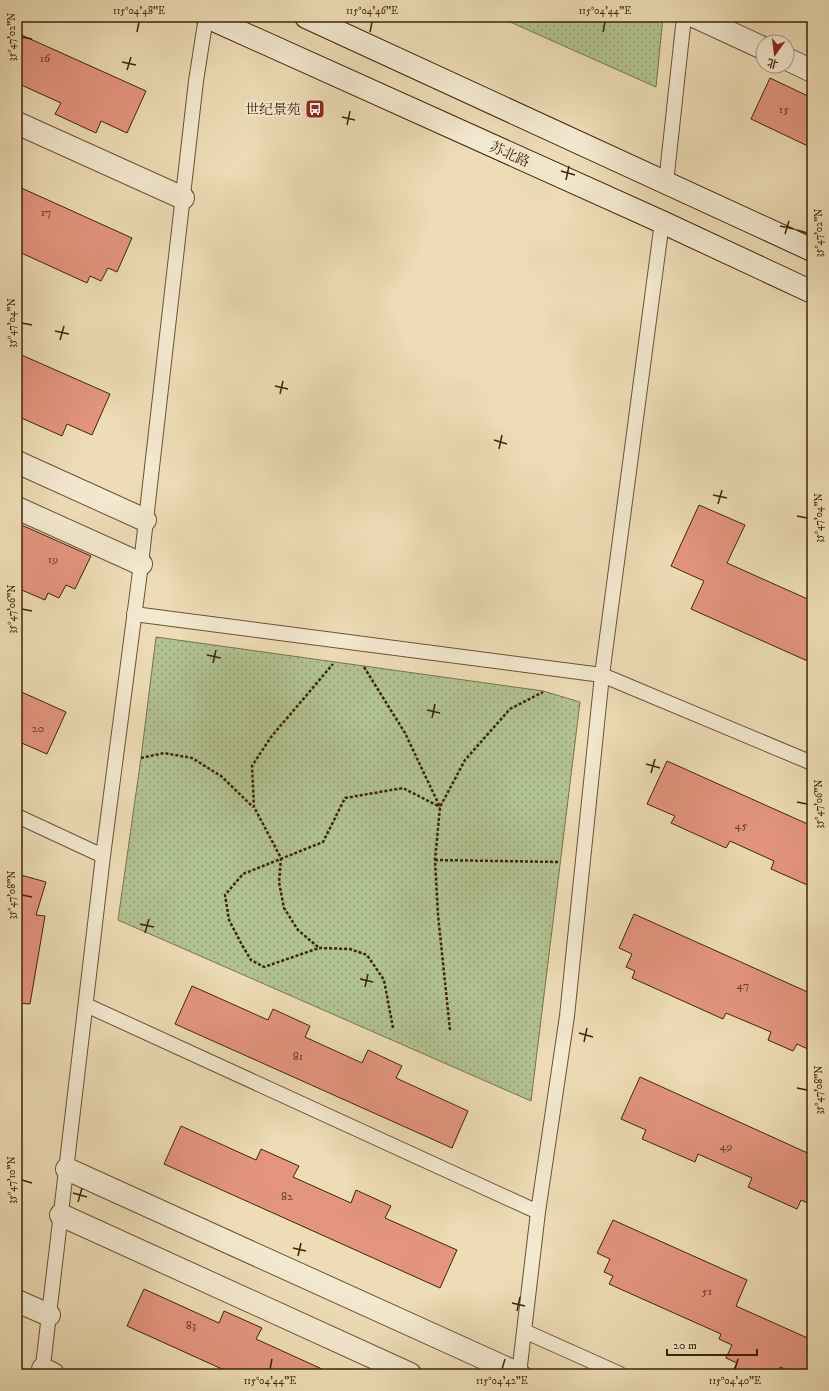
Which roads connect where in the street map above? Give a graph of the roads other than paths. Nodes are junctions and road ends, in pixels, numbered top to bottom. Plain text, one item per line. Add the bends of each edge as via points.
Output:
1 (207, 17) edge
2 (306, 17) edge
3 (684, 17) edge
4 (696, 17) edge
5 (755, 44) edge
6 (795, 63) edge
7 (812, 71) edge
8 (17, 123) edge
9 (666, 183) junction
10 (183, 198) junction
11 (662, 222) junction
12 (812, 250) edge
13 (812, 292) edge
14 (17, 462) edge
15 (17, 508) edge
16 (145, 520) junction
17 (141, 564) junction
18 (134, 614) junction
19 (602, 676) junction
20 (812, 764) edge
21 (17, 816) edge
22 (103, 856) junction
23 (86, 1005) junction
24 (67, 1169) junction
25 (538, 1212) junction
26 (61, 1215) junction
27 (17, 1301) edge
28 (49, 1315) junction
29 (524, 1331) junction
30 (46, 1372) edge
31 (410, 1374) edge
32 (519, 1374) edge
33 (620, 1374) edge

1 - 10 lane via 196,81
1 - 11 street, 苏北路
2 - 9 street
3 - 9 lane
4 - 5 street
6 - 7 street
8 - 10 street
9 - 12 street
10 - 16 lane
11 - 13 street, 苏北路
11 - 19 lane
14 - 16 street
15 - 17 street
16 - 17 lane
17 - 18 lane
18 - 19 lane
18 - 22 lane
19 - 20 lane
19 - 25 lane via 567,1016
21 - 22 lane
22 - 23 lane
23 - 24 lane
23 - 25 lane
24 - 26 lane
24 - 32 street
25 - 29 lane
26 - 28 lane
26 - 31 street
27 - 28 street
28 - 30 lane
29 - 32 lane
29 - 33 lane

